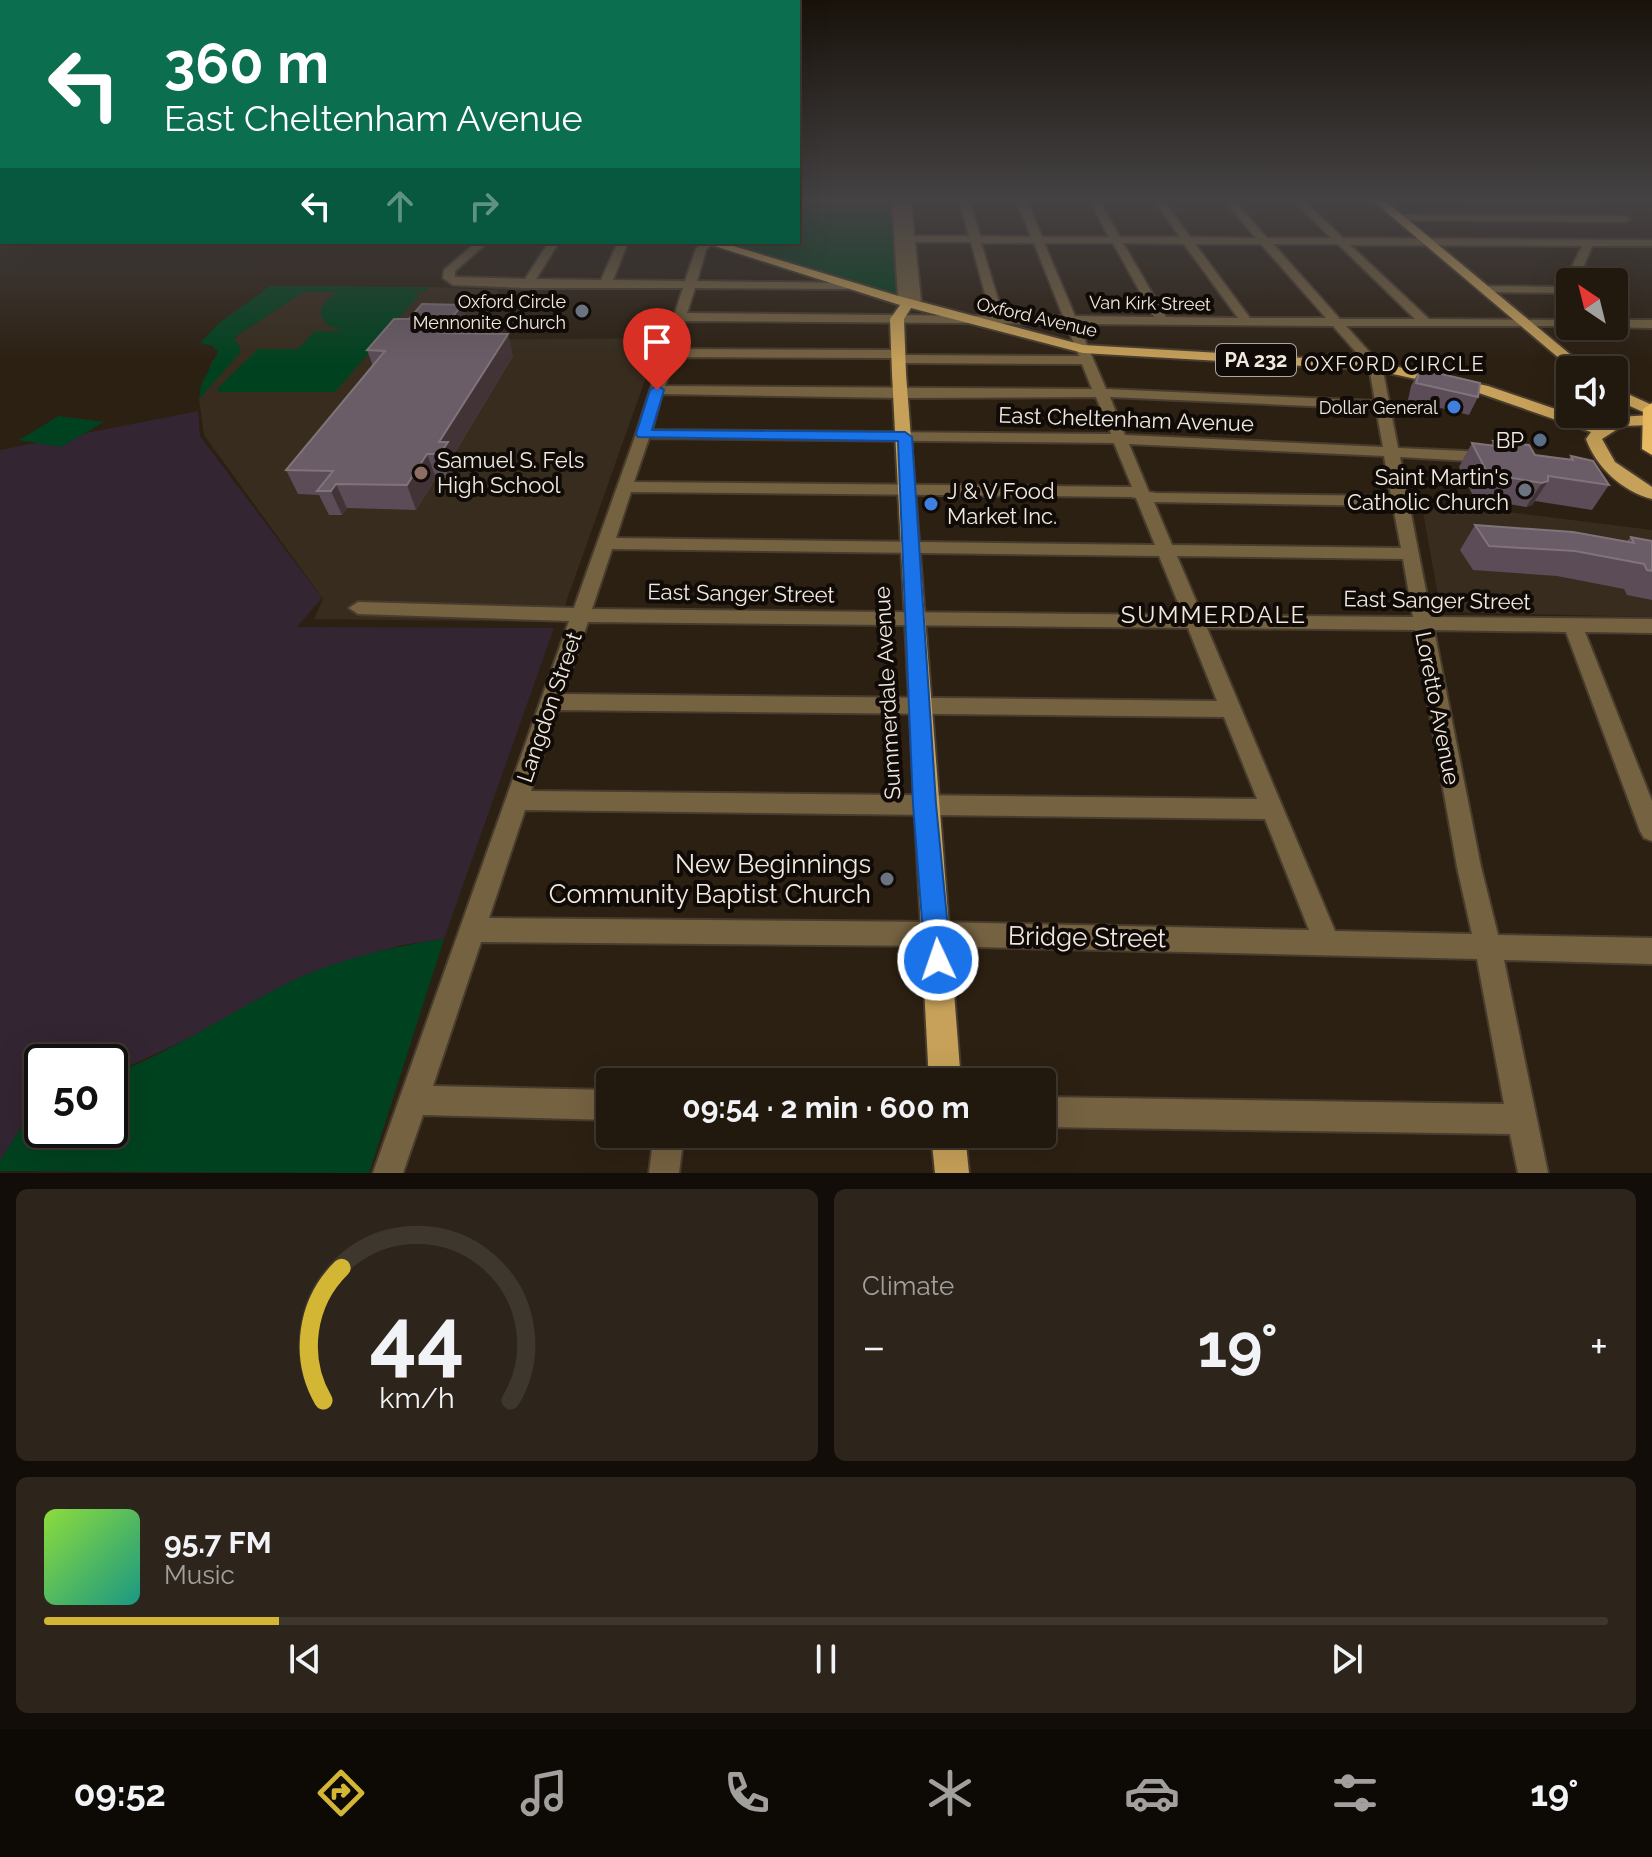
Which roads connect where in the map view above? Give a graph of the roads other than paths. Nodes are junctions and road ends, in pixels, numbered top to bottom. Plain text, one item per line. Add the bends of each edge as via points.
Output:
1 (470, 254) edge
2 (547, 254) edge
3 (618, 254) edge
4 (700, 254) edge
5 (734, 254) edge
6 (905, 254) edge
7 (979, 254) edge
8 (1044, 254) edge
9 (1123, 254) edge
10 (1197, 254) edge
11 (1275, 254) edge
12 (1353, 254) edge
13 (1442, 254) edge
14 (527, 285) junction
15 (605, 285) junction
16 (691, 286) junction
17 (847, 286) junction
18 (1484, 289) junction
19 (1556, 290) edge
20 (908, 303) junction
21 (682, 317) junction
22 (897, 319) junction
23 (968, 319) junction
24 (998, 320) junction
25 (1072, 321) junction
26 (1162, 321) junction
27 (1247, 322) junction
28 (1337, 322) junction
29 (1427, 324) junction
30 (1525, 324) junction
31 (1556, 324) edge
32 (1628, 324) edge
33 (1652, 324) edge
34 (670, 353) junction
35 (1085, 354) junction
36 (899, 356) junction
37 (1565, 356) edge
38 (1375, 366) junction
39 (657, 390) junction
40 (901, 394) junction
41 (1102, 395) junction
42 (1628, 401) edge
43 (1380, 405) junction
44 (1556, 411) edge
45 (1652, 414) edge
46 (1628, 420) edge
47 (1605, 428) edge
48 (643, 434) junction
49 (905, 437) junction
50 (1120, 439) junction
51 (1652, 449) edge
52 (1390, 452) junction
53 (1510, 458) edge
54 (1584, 462) edge
55 (1606, 463) junction
56 (624, 487) junction
57 (907, 490) junction
58 (1143, 494) junction
59 (1652, 494) edge
60 (1399, 501) junction
61 (604, 543) junction
62 (910, 547) junction
63 (1166, 551) junction
64 (1409, 554) junction
65 (358, 608) dead end
66 (581, 615) junction
67 (916, 618) junction
68 (1195, 621) junction
69 (1421, 623) junction
70 (1573, 625) junction
71 (1652, 626) edge
72 (550, 702) junction
73 (919, 706) junction
74 (1231, 709) junction
75 (517, 800) junction
76 (924, 804) junction
77 (1272, 809) junction
78 (1652, 831) edge
79 (473, 930) junction
80 (937, 934) junction
81 (1327, 942) junction
82 (1488, 948) junction
83 (1652, 951) edge
84 (944, 1068) edge
85 (414, 1100) junction
86 (596, 1105) edge
87 (1056, 1112) edge
88 (1522, 1119) junction
89 (667, 1148) edge
90 (949, 1148) edge
91 (388, 1173) edge
92 (664, 1173) edge
93 (952, 1173) edge
94 (1533, 1173) edge

1 - 14 street via 448,274 453,282
2 - 14 street
3 - 15 street
4 - 16 street, Langdon Street
5 - 17 main road, Oxford Avenue / PA 232
6 - 20 street
7 - 24 street
8 - 25 street
9 - 26 street
10 - 27 street
11 - 28 street
12 - 29 street
13 - 18 main road
14 - 15 street
15 - 16 street
16 - 17 street
16 - 21 street, Langdon Street
17 - 20 main road, Oxford Avenue / PA 232
18 - 19 street
18 - 30 main road
20 - 22 main road
20 - 23 main road, Oxford Avenue / PA 232
21 - 22 street, Van Kirk Street
21 - 34 street, Langdon Street
22 - 23 street, Van Kirk Street
22 - 36 main road, Summerdale Avenue
23 - 24 street, Van Kirk Street
23 - 35 main road, Oxford Avenue / PA 232
24 - 25 street, Van Kirk Street
25 - 26 street, Van Kirk Street
25 - 35 street
26 - 27 street, Van Kirk Street
27 - 28 street, Van Kirk Street
28 - 29 street, Van Kirk Street
28 - 38 street
29 - 30 street, Van Kirk Street
30 - 31 street, Van Kirk Street
30 - 37 main road
32 - 33 street
34 - 36 street
34 - 39 street, Langdon Street
35 - 36 street
35 - 38 main road, Oxford Avenue / PA 232
35 - 41 street
36 - 40 main road, Summerdale Avenue
38 - 43 street, Loretto Avenue
38 - 44 main road, Oxford Avenue / PA 232
39 - 40 street
39 - 48 street, Langdon Street
40 - 41 street
40 - 49 main road, Summerdale Avenue
41 - 43 street
41 - 50 street
42 - 45 main road
43 - 52 street, Loretto Avenue
45 - 46 main road
45 - 51 highway
47 - 55 main road via 1594,439
48 - 49 street, East Cheltenham Avenue
48 - 56 street, Langdon Street
49 - 50 street, East Cheltenham Avenue
49 - 57 main road, Summerdale Avenue
50 - 52 street, East Cheltenham Avenue
50 - 58 street
52 - 53 street, East Cheltenham Avenue
52 - 60 street, Loretto Avenue
54 - 55 street
55 - 59 main road
56 - 57 street
56 - 61 street, Langdon Street
57 - 58 street
57 - 62 main road, Summerdale Avenue
58 - 60 street
58 - 63 street
60 - 64 street, Loretto Avenue
61 - 62 street
61 - 66 street, Langdon Street
62 - 63 street
62 - 67 main road, Summerdale Avenue
63 - 64 street
63 - 68 street
64 - 69 street, Loretto Avenue
65 - 66 street, East Sanger Street
66 - 67 street, East Sanger Street
66 - 72 street, Langdon Street
67 - 68 street, East Sanger Street
67 - 73 main road, Summerdale Avenue
68 - 69 street, East Sanger Street
68 - 74 street
69 - 70 street, East Sanger Street
69 - 82 street, Loretto Avenue
70 - 71 street, East Sanger Street
70 - 78 street
72 - 73 street
72 - 75 street, Langdon Street
73 - 74 street
73 - 76 main road, Summerdale Avenue
74 - 77 street
75 - 76 street
75 - 79 street, Langdon Street
76 - 77 street
76 - 80 main road, Summerdale Avenue
77 - 81 street
79 - 80 street, Bridge Street
79 - 85 street, Langdon Street
80 - 81 street, Bridge Street
80 - 84 main road, Summerdale Avenue
81 - 82 street, Bridge Street
82 - 83 street, Bridge Street
82 - 88 street, Loretto Avenue
85 - 86 street
85 - 91 street, Langdon Street
87 - 88 street
88 - 94 street, Loretto Avenue
89 - 92 street
90 - 93 main road

